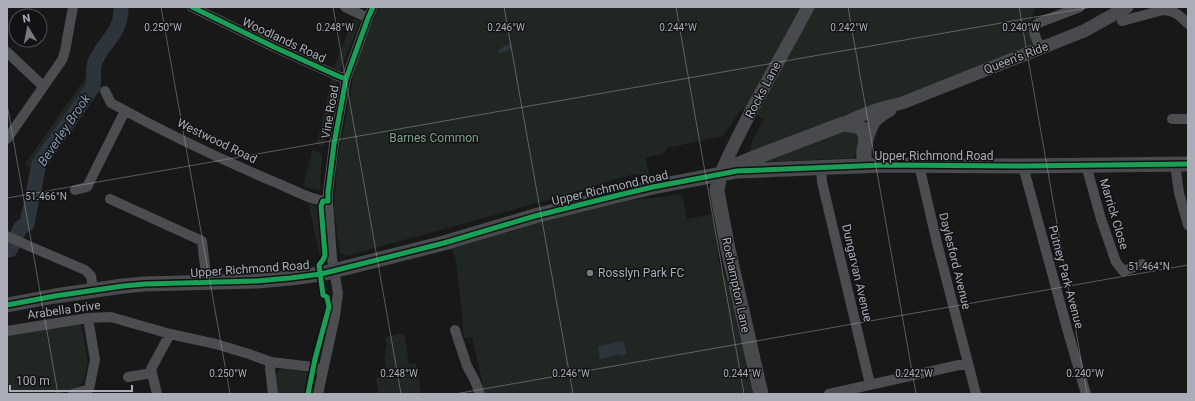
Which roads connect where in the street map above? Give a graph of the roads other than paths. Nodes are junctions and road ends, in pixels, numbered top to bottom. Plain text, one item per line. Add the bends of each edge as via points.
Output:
1 (73, 7) edge
2 (192, 7) edge
3 (345, 7) edge
4 (374, 7) edge
5 (808, 7) edge
6 (1080, 7) edge
7 (1127, 7) edge
8 (368, 18) junction
9 (1122, 21) dead end
10 (1188, 24) edge
11 (1041, 49) junction
12 (7, 52) edge
13 (346, 79) junction
14 (43, 86) junction
15 (105, 91) dead end
16 (902, 102) junction
17 (126, 111) junction
18 (1172, 119) dead end
19 (1188, 119) edge
20 (843, 124) junction
21 (7, 138) edge
22 (867, 140) junction
23 (1181, 164) edge
24 (919, 165) junction
25 (1086, 165) junction
26 (864, 166) junction
27 (1022, 166) junction
28 (821, 168) junction
29 (720, 175) junction
30 (75, 190) dead end
31 (110, 199) dead end
32 (328, 201) junction
33 (1188, 225) edge
34 (7, 236) edge
35 (1143, 264) dead end
36 (335, 271) junction
37 (207, 282) junction
38 (93, 290) junction
39 (7, 305) edge
40 (88, 318) junction
41 (455, 330) dead end
42 (7, 331) edge
43 (170, 334) junction
44 (271, 362) junction
45 (968, 363) junction
46 (323, 370) junction
47 (152, 373) junction
48 (128, 377) dead end
49 (870, 384) junction
50 (73, 394) edge
51 (157, 394) edge
52 (273, 394) edge
53 (318, 394) edge
54 (480, 394) edge
55 (761, 394) edge
56 (829, 394) edge
57 (976, 394) edge
58 (1086, 394) edge

1 - 14 street via 62,60
2 - 13 street, Woodlands Road
3 - 8 street
4 - 8 street, Vine Road
5 - 29 main road, Rocks Lane
6 - 11 street via 1036,25 1034,31
7 - 11 main road, Queen's Ride via 1084,31
8 - 13 street, Vine Road
9 - 10 street via 1170,10
11 - 16 main road, Queen's Ride
12 - 14 street
13 - 32 street, Vine Road via 334,144
14 - 21 street
15 - 17 street, Westwood Road via 111,103
16 - 20 main road, Queen's Ride
16 - 22 main road, Queen's Ride via 877,118 871,125
17 - 30 street via 87,186
17 - 32 street, Westwood Road via 234,165 306,196
18 - 19 street
20 - 22 highway via 861,128
20 - 29 highway, Queen's Ride via 739,164
22 - 26 highway, Queen's Ride
23 - 25 highway, Upper Richmond Road
23 - 33 street via 1179,193
24 - 26 highway, Upper Richmond Road
24 - 27 highway, Upper Richmond Road
24 - 45 street, Daylesford Avenue
25 - 27 highway, Upper Richmond Road
25 - 35 street, Marrick Close via 1116,262 1123,271
26 - 28 highway, Upper Richmond Road
27 - 58 street, Putney Park Avenue
28 - 29 highway, Upper Richmond Road via 738,171
28 - 49 street, Dungarvan Avenue via 822,182
29 - 36 highway, Upper Richmond Road via 623,194
29 - 55 highway, Roehampton Lane via 717,190 719,202
31 - 37 street via 202,241
32 - 36 street, Vine Road via 330,245
34 - 38 street via 85,270 91,276
36 - 37 highway, Upper Richmond Road via 257,281
36 - 46 street, Vine Road via 338,300
37 - 38 highway, Upper Richmond Road via 145,284
38 - 39 highway, Upper Richmond Road
40 - 42 street, Arabella Drive
40 - 43 street, Arabella Drive via 111,317
40 - 50 street via 96,360 89,389
41 - 54 street
43 - 44 street, Arabella Drive via 216,344
43 - 47 street via 151,369
44 - 46 street, Arabella Drive
44 - 52 street
45 - 49 street
45 - 57 street, Daylesford Avenue
46 - 53 street, Vine Road
47 - 48 street
47 - 51 street
49 - 56 street

